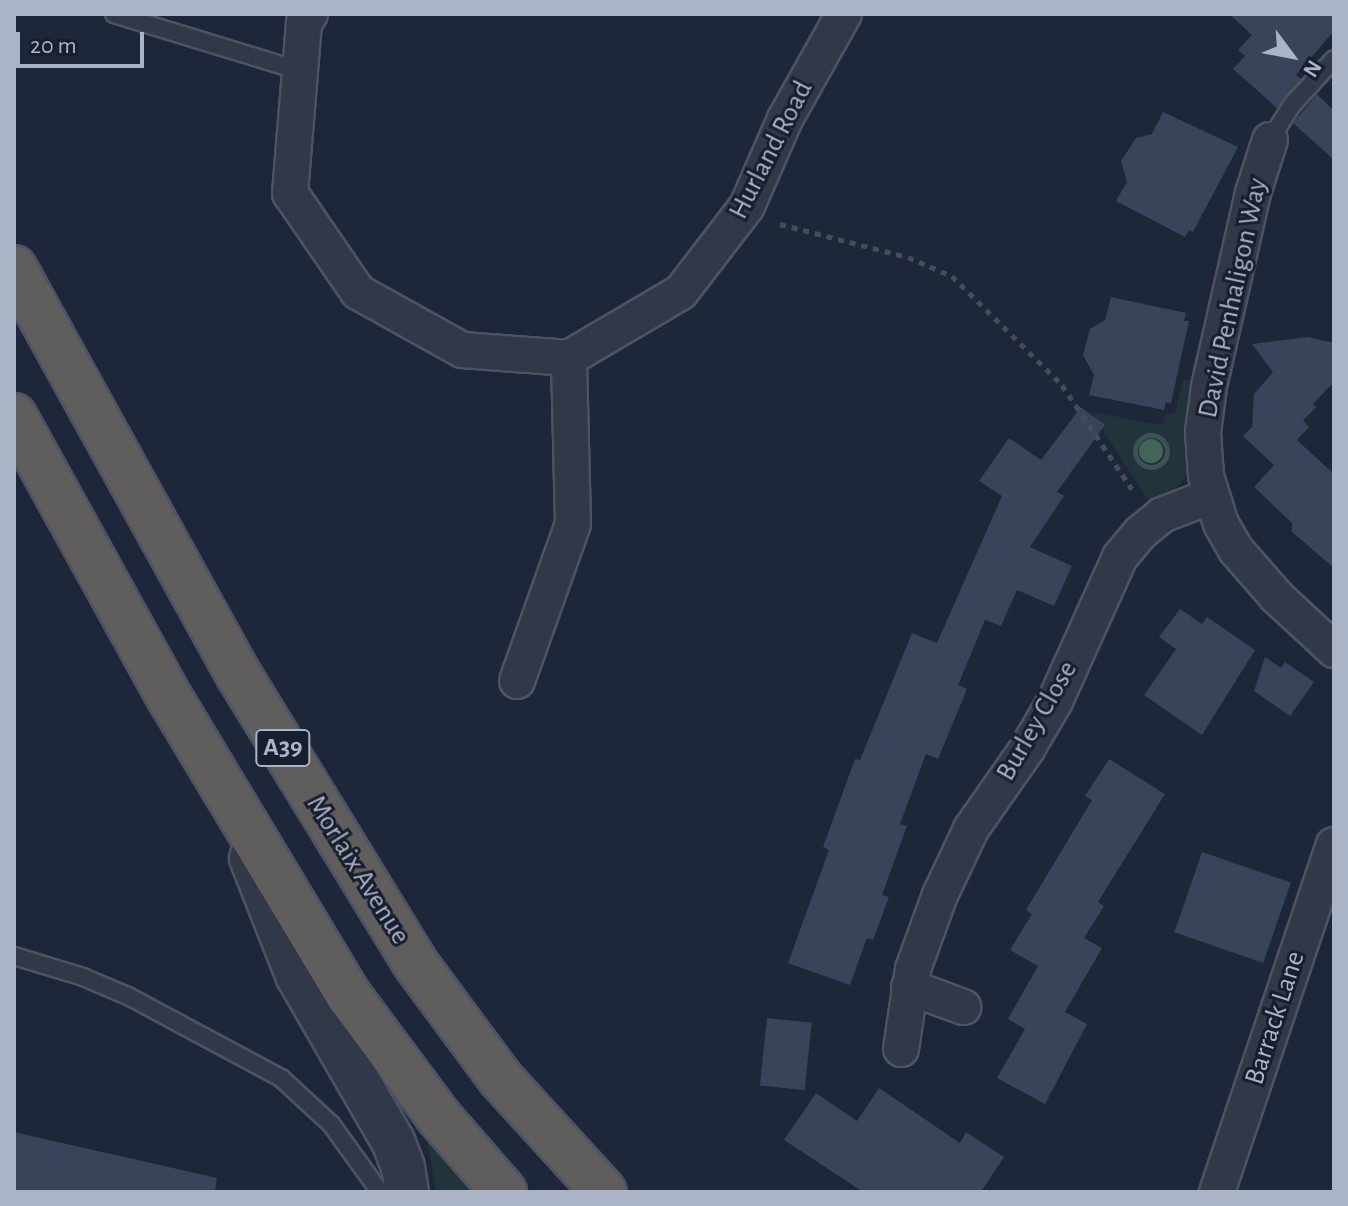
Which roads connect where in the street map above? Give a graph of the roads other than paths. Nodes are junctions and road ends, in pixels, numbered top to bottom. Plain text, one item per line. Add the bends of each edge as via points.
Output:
1 (114, 14) edge
2 (310, 14) edge
3 (844, 14) edge
4 (1334, 59) edge
5 (300, 71) junction
6 (1270, 140) joint
7 (14, 268) edge
8 (569, 358) junction
9 (14, 416) edge
10 (1211, 496) junction
11 (1334, 650) edge
12 (517, 681) dead end
13 (225, 792) junction
14 (1334, 845) edge
15 (14, 956) edge
16 (909, 987) junction
17 (963, 1007) dead end
18 (901, 1049) dead end
19 (380, 1192) edge
20 (407, 1192) edge
21 (504, 1192) edge
22 (604, 1192) edge
23 (1217, 1192) edge

1 - 5 lane
2 - 5 street via 304,23
3 - 8 street, Hurland Road via 785,119 747,206 681,292
4 - 6 lane via 1292,105
5 - 8 street via 290,193 358,292 462,350
6 - 10 street, David Penhaligon Way via 1209,387 1203,432
7 - 22 highway, Morlaix Avenue / A39 via 240,677 407,951 500,1078
8 - 12 street via 573,524
9 - 13 highway, A39
10 - 11 street, David Penhaligon Way via 1236,550 1255,574
10 - 16 street, Burley Close via 1155,520 1120,557 1055,701 964,841 925,932
13 - 20 street via 297,975 393,1141
13 - 21 highway, A39 via 349,996 438,1116
14 - 23 street, Barrack Lane
15 - 19 lane via 128,996 281,1078 331,1124
16 - 17 street
16 - 18 street, Burley Close

